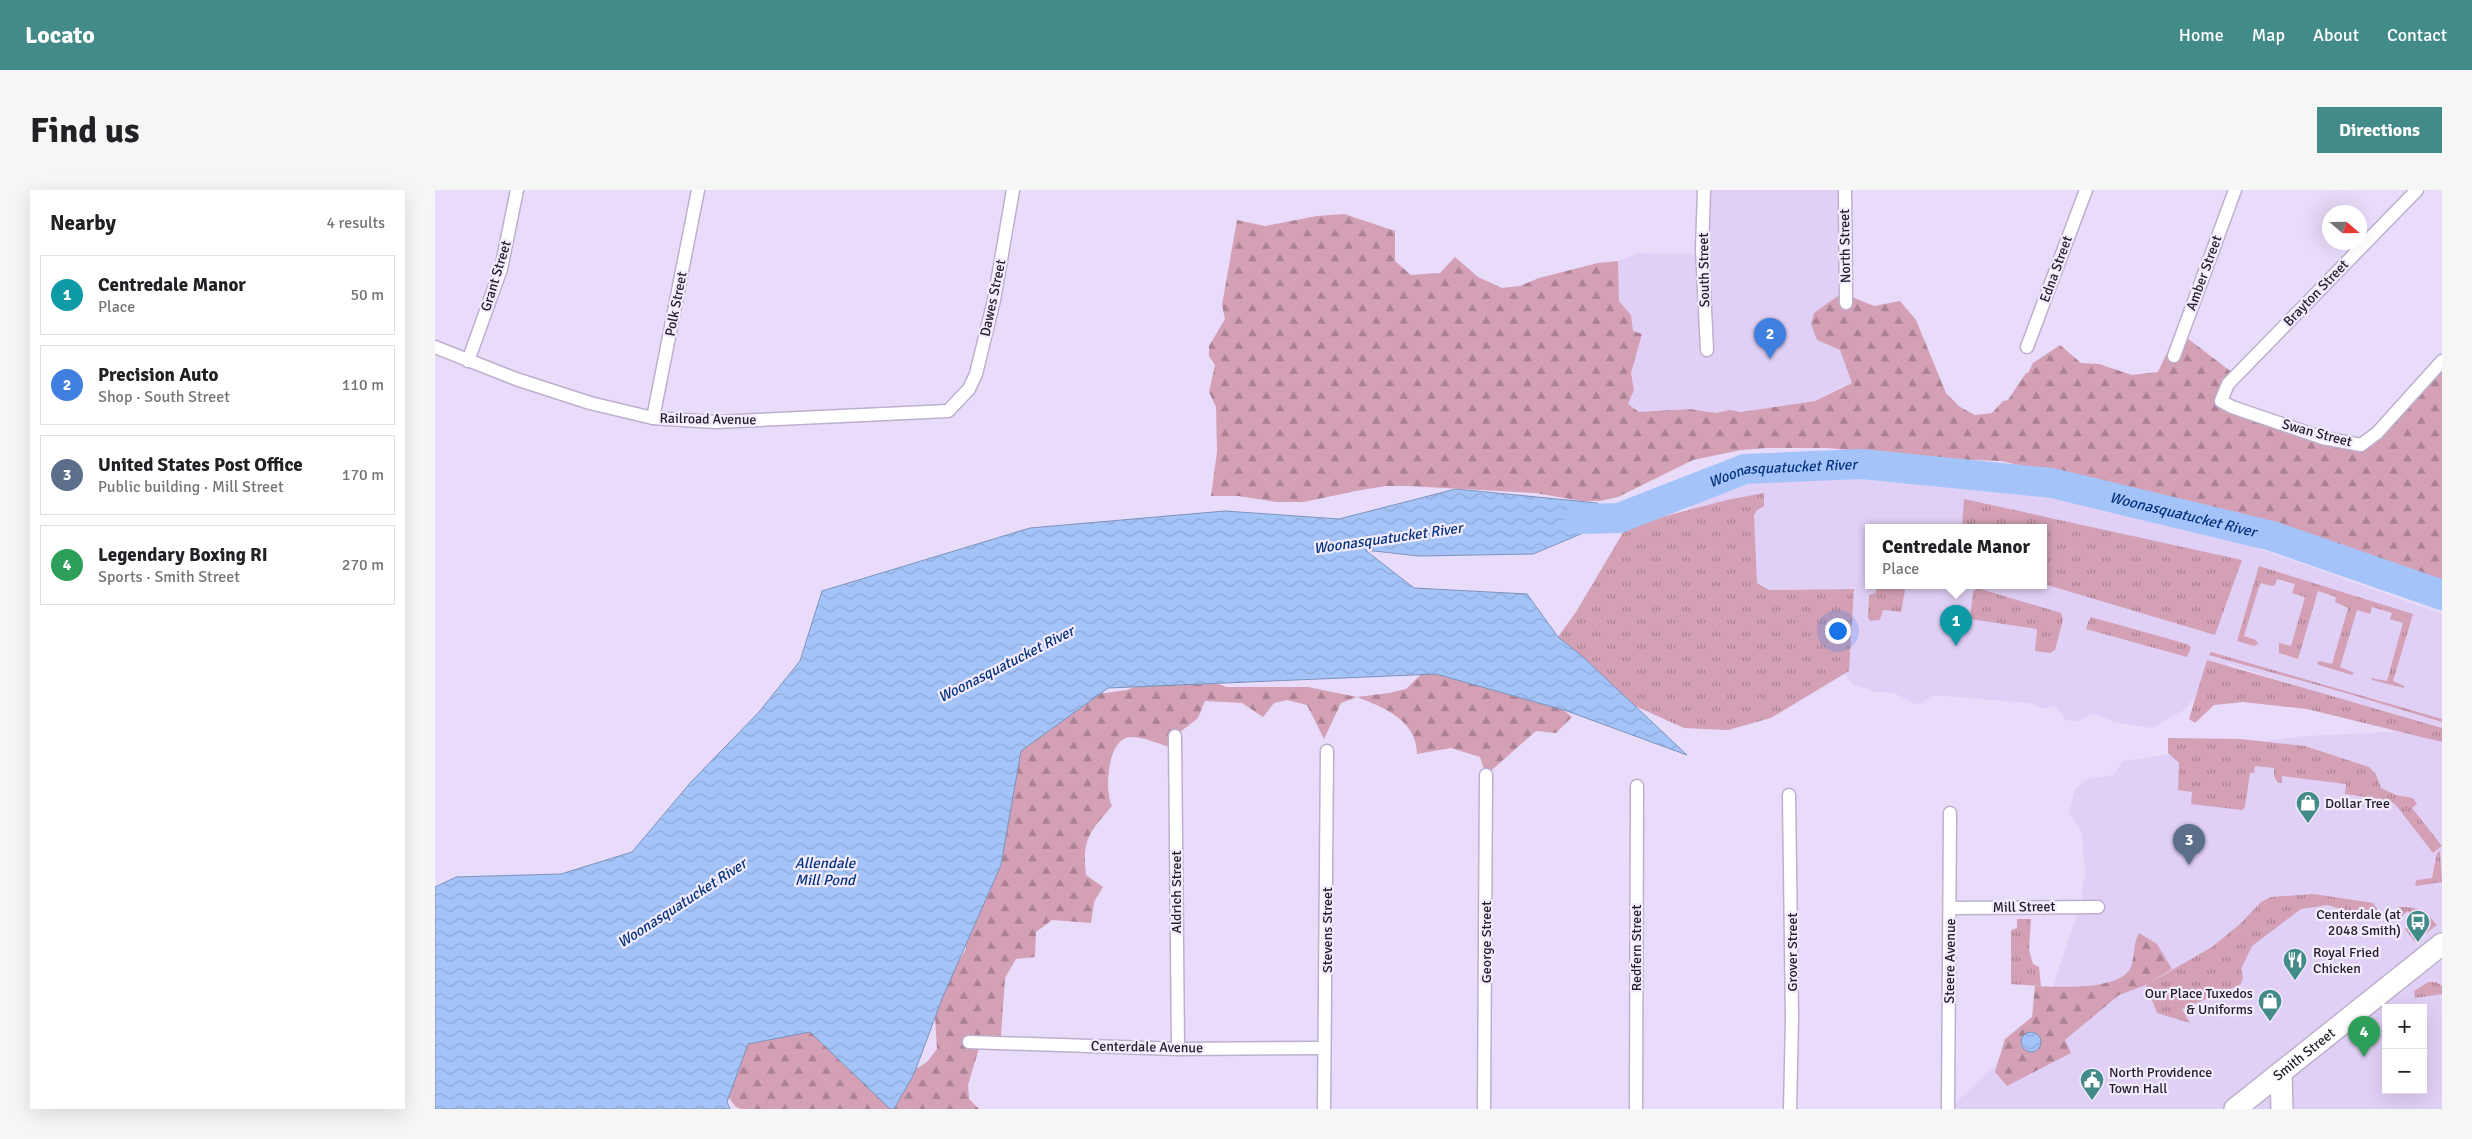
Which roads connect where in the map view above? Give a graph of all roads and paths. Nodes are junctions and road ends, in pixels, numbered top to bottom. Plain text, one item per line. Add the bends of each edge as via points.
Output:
1 (517, 190) edge
2 (698, 190) edge
3 (1013, 190) edge
4 (1704, 190) edge
5 (1845, 190) edge
6 (2086, 190) edge
7 (2235, 190) edge
8 (2417, 190) edge
9 (1846, 303) dead end
10 (435, 347) edge
11 (2027, 348) dead end
12 (1707, 350) dead end
13 (2174, 356) dead end
14 (468, 361) junction
15 (2442, 361) edge
16 (959, 400) joint
17 (2221, 400) joint
18 (653, 418) junction
19 (1175, 736) dead end
20 (1327, 751) dead end
21 (1486, 775) dead end
22 (1637, 786) dead end
23 (1789, 795) dead end
24 (1950, 813) dead end
25 (2098, 906) dead end
26 (1950, 908) junction
27 (2442, 944) edge
28 (969, 1042) dead end
29 (1324, 1048) junction
30 (1178, 1049) junction
31 (2281, 1073) junction
32 (1324, 1109) edge
33 (1485, 1109) edge
34 (1636, 1109) edge
35 (1790, 1109) edge
36 (1948, 1109) edge
37 (2235, 1109) edge
38 (2281, 1109) edge

1 - 14 street, Grant Street via 501,270
2 - 18 street, Polk Street
3 - 16 street, Dawes Street via 994,300 976,374
4 - 12 street, South Street via 1702,248
5 - 9 street, North Street
6 - 11 street, Edna Street
7 - 13 street, Amber Street
8 - 17 street, Brayton Street via 2227,384
10 - 14 street, Railroad Avenue
14 - 18 street, Railroad Avenue via 590,403
15 - 17 street, Swan Street via 2377,433 2361,445 2323,438 2232,407
16 - 18 street, Railroad Avenue via 948,411 933,413 715,422
19 - 30 street, Aldrich Street
20 - 29 street, Stevens Street via 1327,1004
21 - 33 street, George Street
22 - 34 street, Redfern Street
23 - 35 street, Grover Street
24 - 26 street, Steere Avenue
25 - 26 street, Mill Street
26 - 36 street, Steere Avenue
27 - 31 main road, Smith Street
28 - 30 street, Centerdale Avenue
29 - 30 street, Centerdale Avenue
29 - 32 street, Stevens Street
31 - 37 main road, Smith Street
31 - 38 main road

